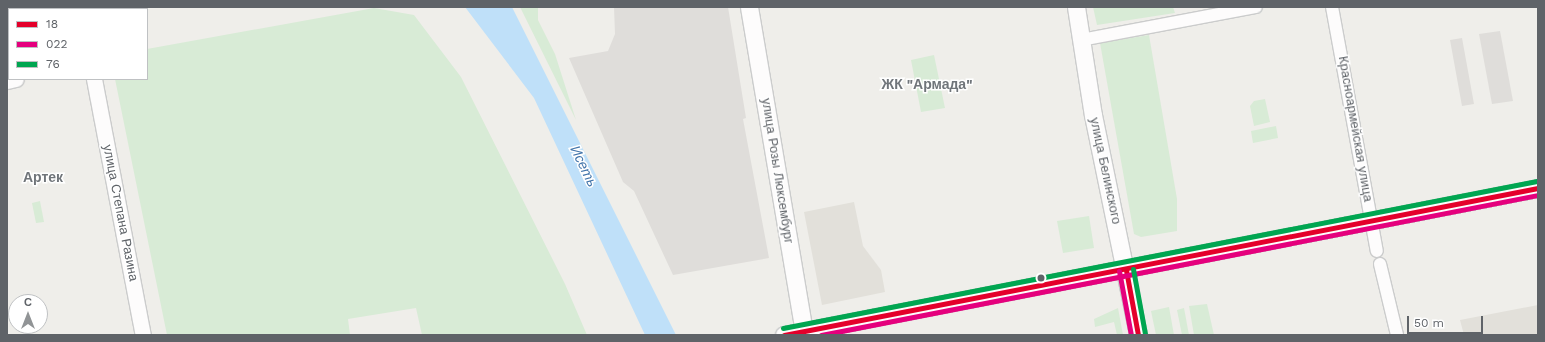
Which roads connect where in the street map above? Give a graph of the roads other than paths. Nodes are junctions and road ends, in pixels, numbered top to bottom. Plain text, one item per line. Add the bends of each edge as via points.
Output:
1 (749, 7) edge
2 (1076, 7) edge
3 (1256, 7) edge
4 (1332, 7) edge
5 (1081, 40) junction
6 (95, 85) edge
7 (1538, 188) edge
8 (1372, 222) junction
9 (1377, 251) dead end
10 (1380, 264) dead end
11 (1126, 270) junction
12 (805, 333) edge
13 (143, 335) edge
14 (784, 335) edge
15 (1138, 335) edge
16 (1397, 335) edge

1 - 12 main road, улица Розы Люксембург
2 - 5 main road, улица Белинского
3 - 5 street
4 - 8 street, Красноармейская улица
5 - 11 main road, улица Белинского
6 - 13 street, улица Степана Разина
7 - 8 main road
8 - 9 street, Красноармейская улица
8 - 11 main road
10 - 16 street
11 - 12 main road
11 - 15 main road, улица Белинского
12 - 14 main road

